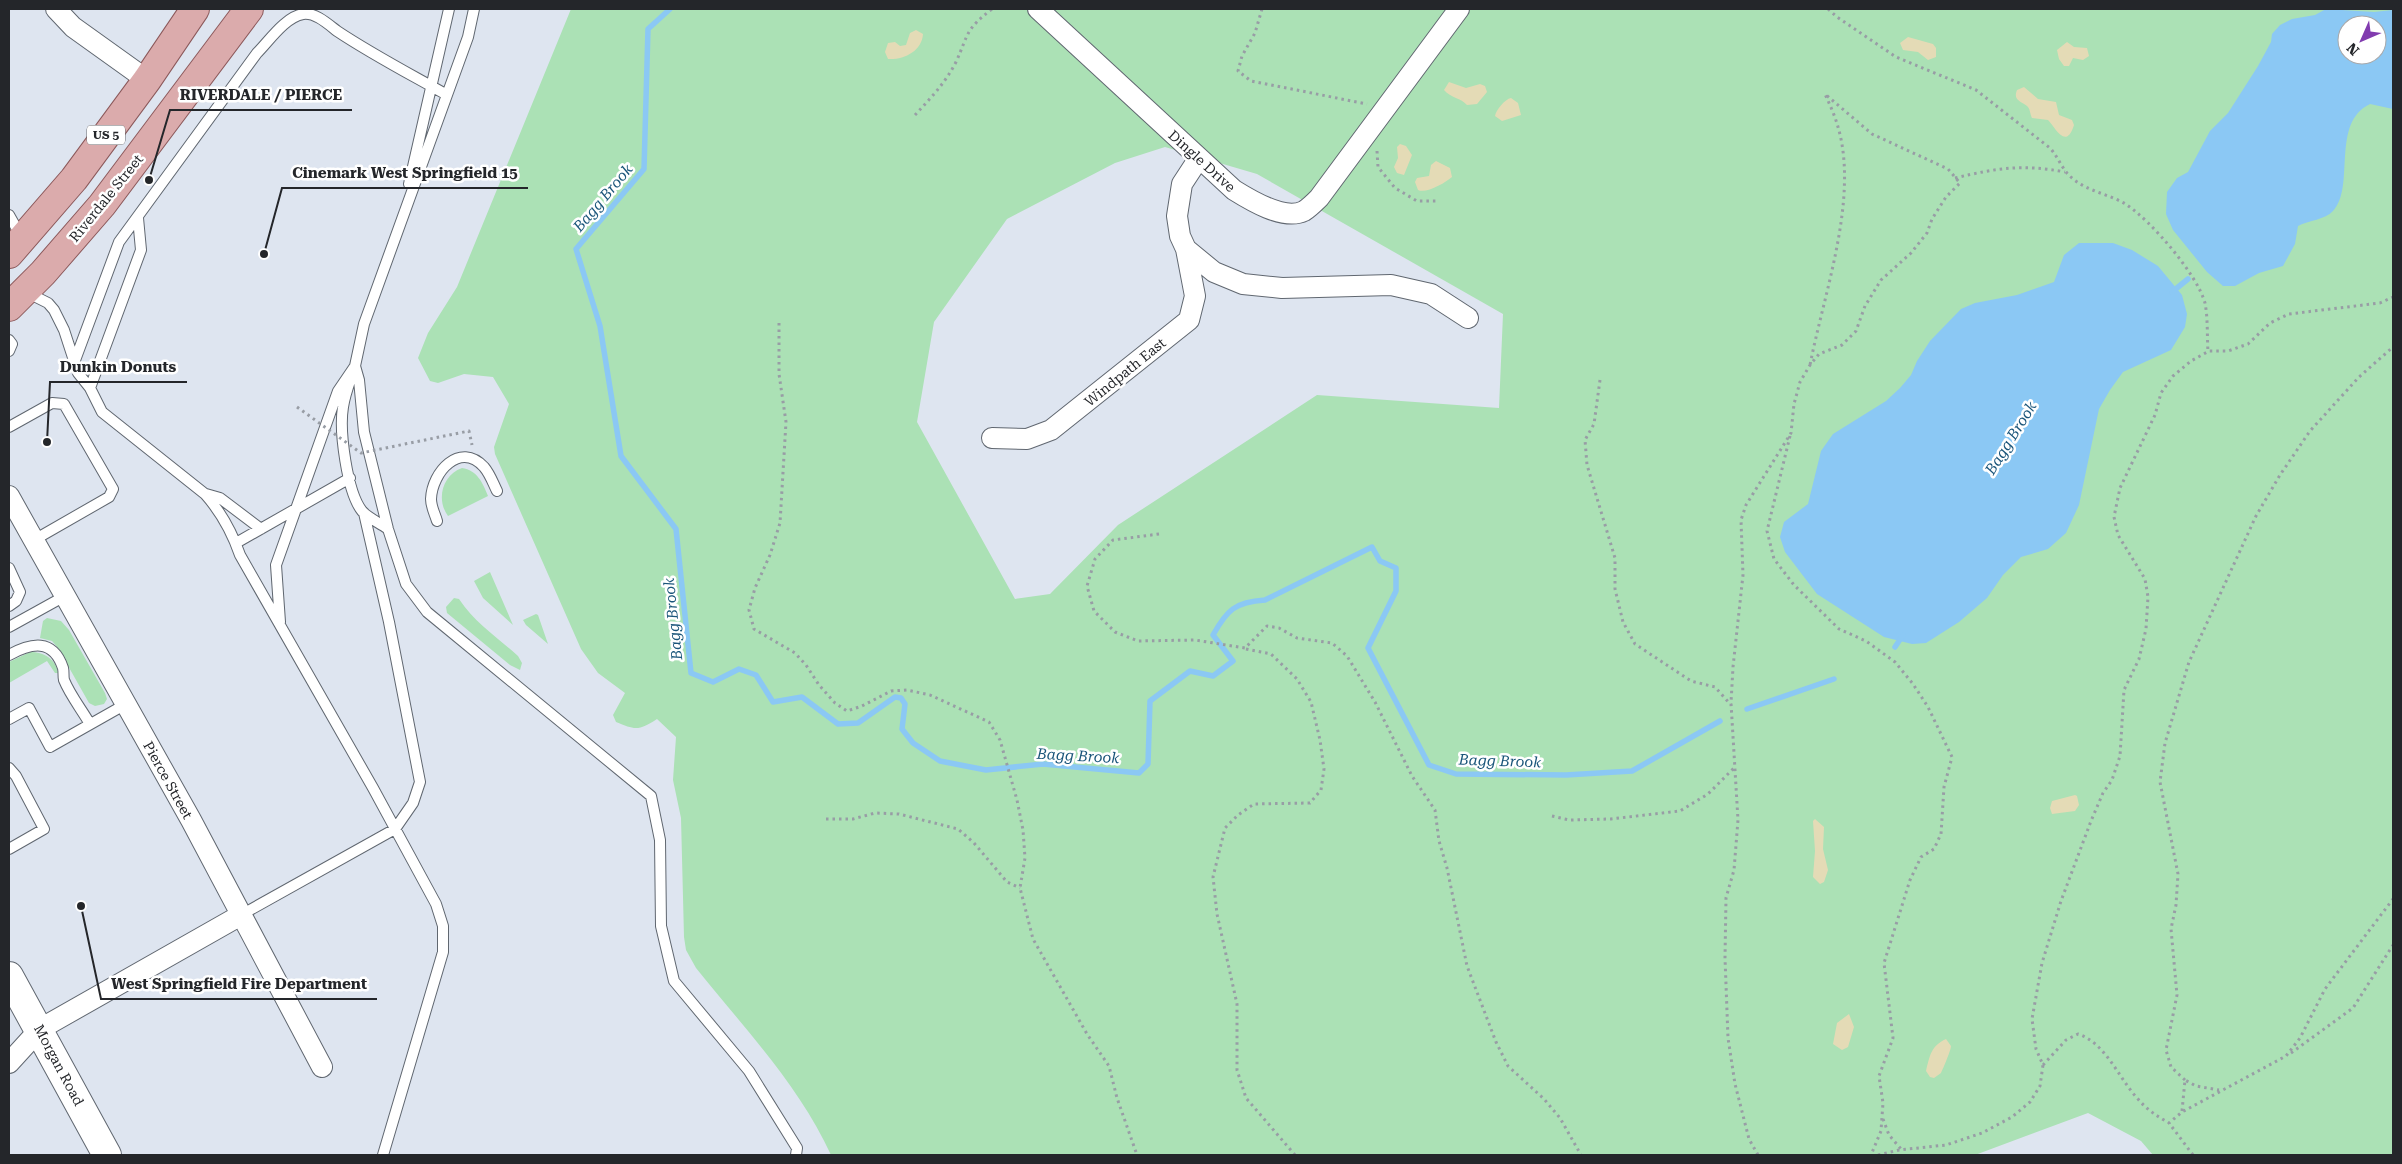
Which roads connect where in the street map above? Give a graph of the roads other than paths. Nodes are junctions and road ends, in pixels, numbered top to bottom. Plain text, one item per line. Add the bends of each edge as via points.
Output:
1 (56, 9) edge
2 (195, 9) edge
3 (231, 9) edge
4 (249, 9) edge
5 (449, 9) edge
6 (474, 9) edge
7 (1038, 9) edge
8 (1459, 9) edge
9 (206, 66) junction
10 (147, 80) junction
11 (430, 85) junction
12 (447, 95) junction
13 (1199, 158) junction
14 (9, 215) edge
15 (138, 218) junction
16 (400, 219) junction
17 (16, 247) edge
18 (1186, 249) junction
19 (17, 299) edge
20 (1468, 318) dead end
21 (9, 340) edge
22 (9, 351) edge
23 (74, 363) junction
24 (355, 366) junction
25 (90, 388) junction
26 (9, 427) edge
27 (992, 438) dead end
28 (350, 478) junction
29 (497, 491) dead end
30 (205, 494) junction
31 (9, 496) edge
32 (296, 509) junction
33 (364, 513) junction
34 (437, 521) dead end
35 (261, 528) junction
36 (388, 529) junction
37 (34, 540) junction
38 (236, 543) junction
39 (9, 568) edge
40 (65, 596) junction
41 (9, 606) edge
42 (280, 625) junction
43 (9, 627) edge
44 (9, 655) edge
45 (126, 704) junction
46 (9, 719) edge
47 (90, 724) junction
48 (9, 768) edge
49 (395, 829) junction
50 (9, 849) edge
51 (241, 915) junction
52 (9, 976) edge
53 (40, 1029) junction
54 (9, 1063) edge
55 (322, 1067) dead end
56 (107, 1155) edge
57 (383, 1155) edge
58 (796, 1155) edge

1 - 10 street via 86,37
2 - 10 main road, US 5
3 - 9 main road via 222,22
4 - 9 main road, Riverdale Street / US 5
5 - 11 lane
6 - 12 lane via 468,37
7 - 13 street, Dingle Drive
8 - 13 street, Dingle Drive via 1319,198 1303,212 1279,212 1258,204 1234,190
9 - 19 main road, Riverdale Street / US 5 via 102,205
10 - 17 main road, US 5 via 74,179
11 - 12 lane
11 - 15 lane via 371,54 316,16 305,14 295,17 256,53
11 - 16 lane
12 - 16 lane
13 - 18 street, Windpath East via 1182,184 1177,216
14 - 17 lane
15 - 23 lane via 116,248
15 - 25 lane via 140,250
16 - 24 lane via 364,324
18 - 20 street via 1214,272 1243,284 1282,288 1391,285 1431,294
18 - 27 street, Windpath East via 1195,296 1189,320 1051,430 1027,439
19 - 23 lane via 48,303 64,330
21 - 22 lane via 12,344
23 - 25 lane
24 - 28 lane via 343,406 342,430
24 - 32 lane via 338,391
24 - 36 lane via 364,432
25 - 30 lane via 102,412
26 - 37 lane via 52,402 64,404 113,489 109,497
28 - 32 lane
28 - 33 lane
29 - 34 lane via 486,469 477,461 465,456 454,459 439,474 433,488 432,506
30 - 35 lane via 220,498
30 - 38 lane via 215,505
31 - 37 street, Pierce Street
32 - 35 lane
32 - 42 lane via 276,565
33 - 36 lane
33 - 49 lane via 420,782 413,803
35 - 38 lane
36 - 58 lane via 406,584 421,607 651,796 660,840 661,926 674,981 749,1071 796,1148
37 - 40 street, Pierce Street
38 - 42 lane
39 - 41 lane via 20,592
40 - 43 lane
40 - 45 street, Pierce Street
42 - 49 lane
44 - 47 lane via 27,646 47,647 57,657 63,668 64,680
45 - 47 lane
45 - 51 street, Pierce Street
46 - 47 lane via 29,708 50,747
48 - 50 lane via 44,829
49 - 51 lane
49 - 57 lane via 436,904 444,940
51 - 53 street
51 - 55 street, Pierce Street
52 - 53 main road, Morgan Road
53 - 54 street
53 - 56 main road, Morgan Road

